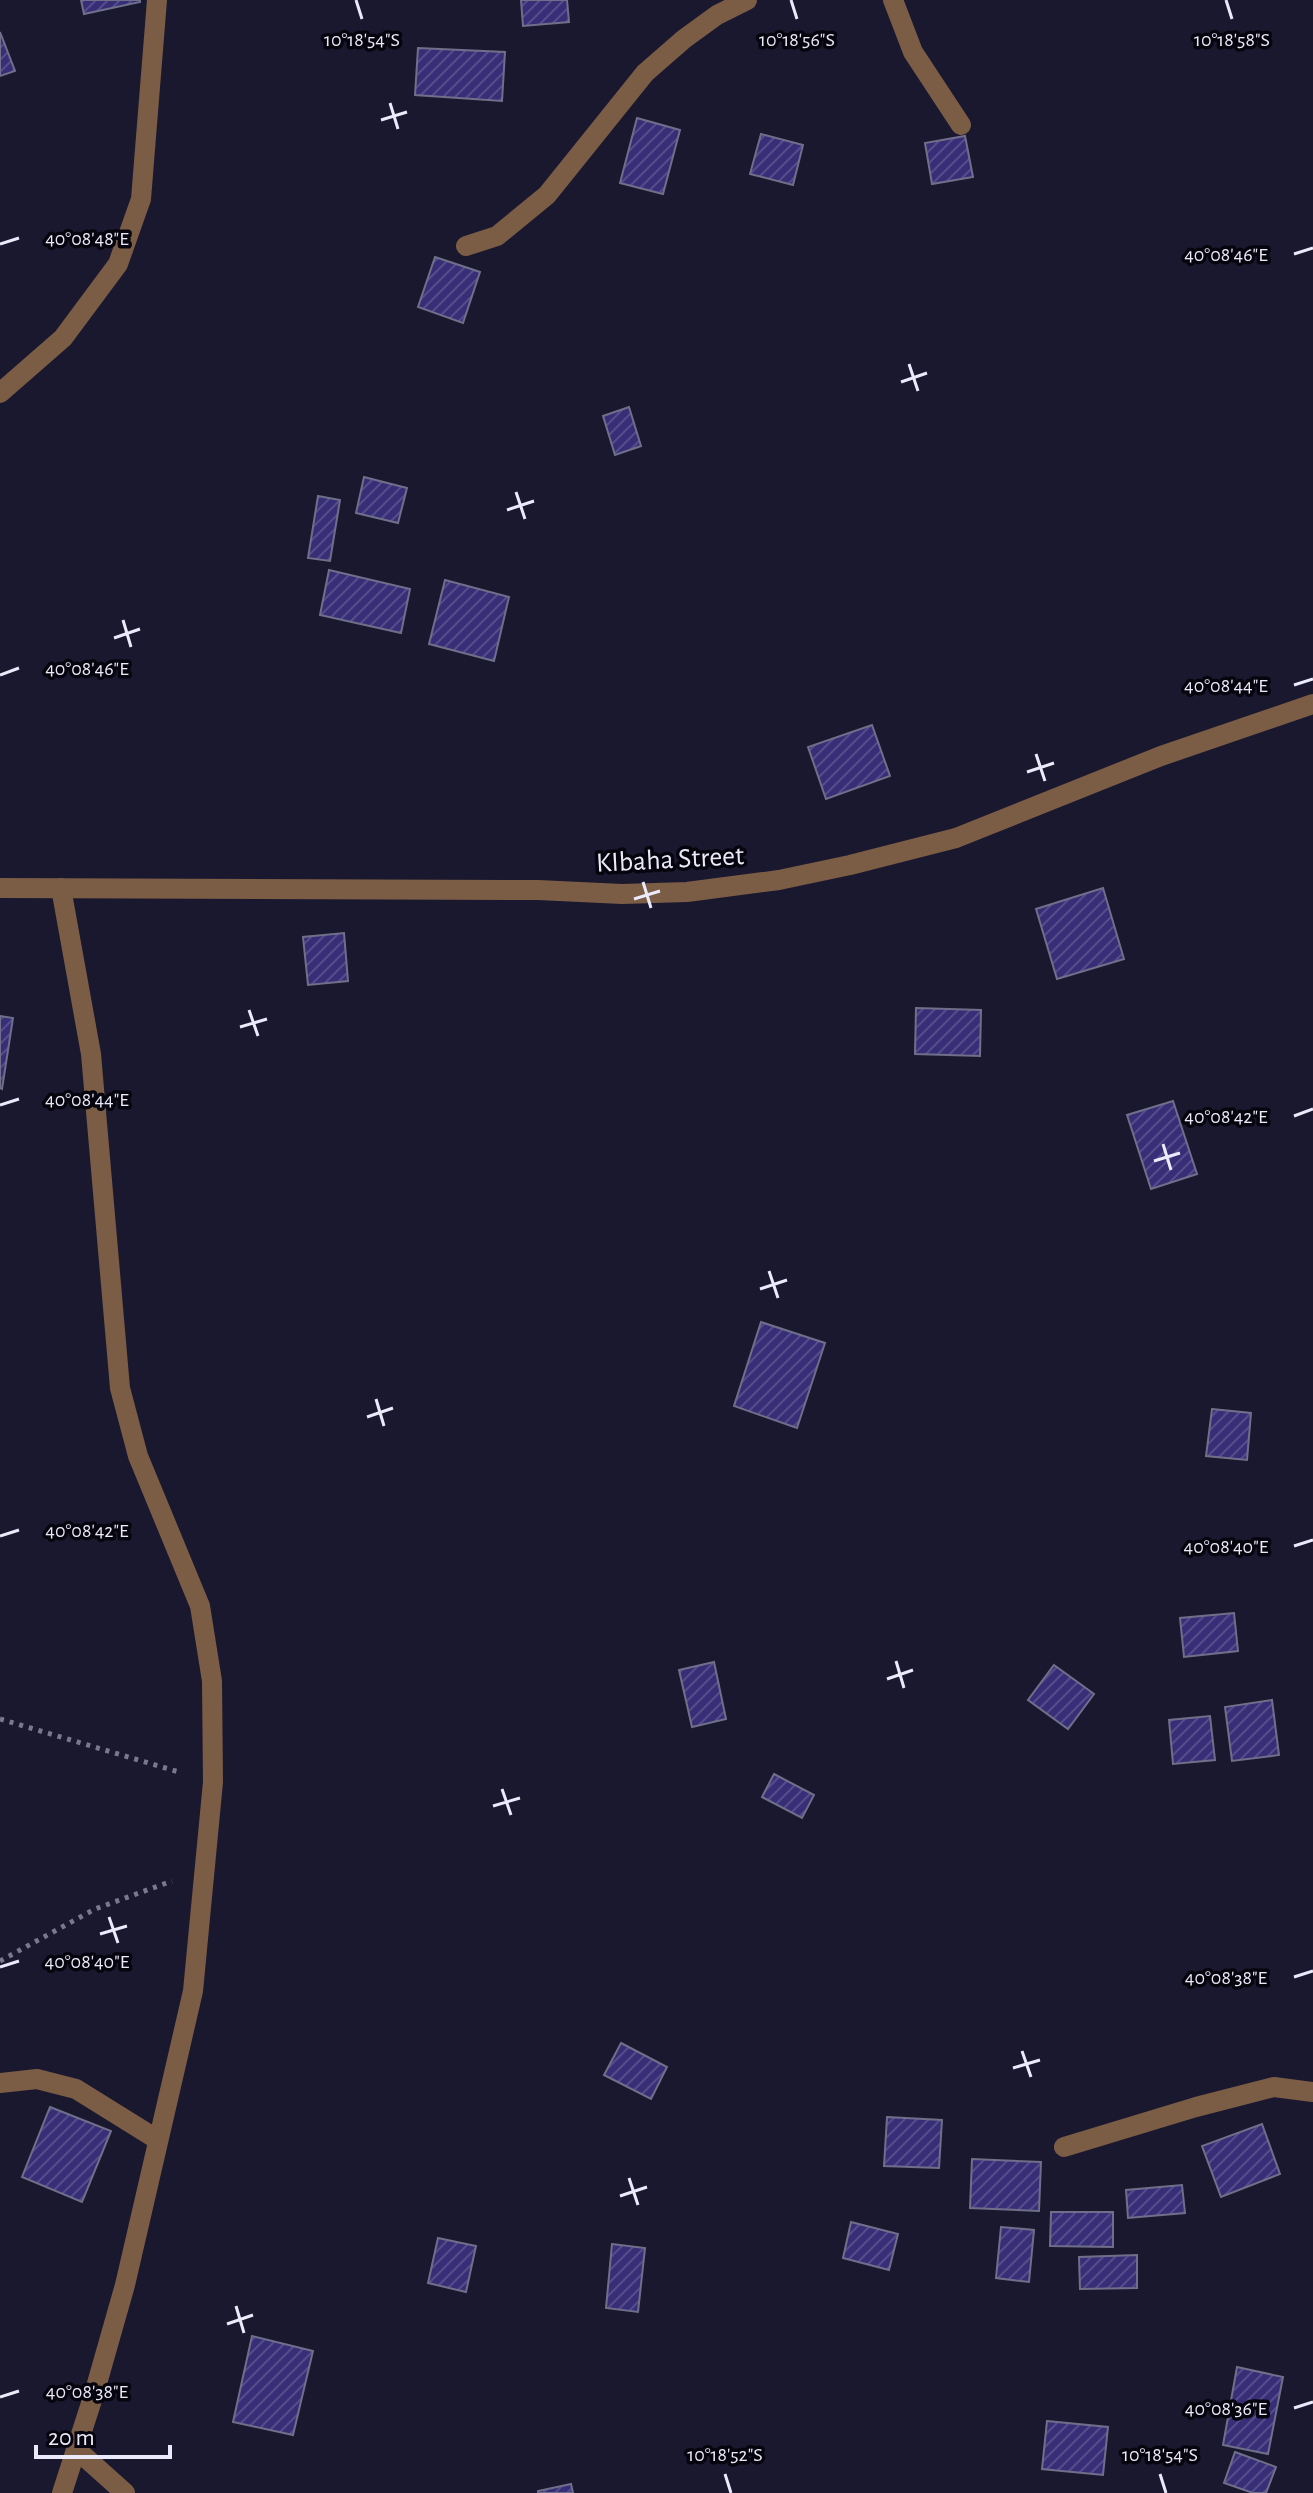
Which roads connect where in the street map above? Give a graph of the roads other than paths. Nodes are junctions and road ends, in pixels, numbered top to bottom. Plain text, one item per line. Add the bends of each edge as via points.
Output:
1 (157, 0) edge
2 (747, 0) edge
3 (893, 0) edge
4 (961, 125) dead end
5 (466, 246) dead end
6 (0, 393) edge
7 (1313, 704) edge
8 (0, 888) edge
9 (61, 888) junction
10 (0, 2083) edge
11 (1313, 2092) edge
12 (158, 2140) junction
13 (1064, 2147) dead end
14 (77, 2450) junction
15 (62, 2493) edge
16 (125, 2493) edge

1 - 6 street via 141,199 118,264 63,338
2 - 5 street via 717,15 645,73 547,195 497,236
3 - 4 street via 913,52
7 - 9 street, KIbaha Street via 1146,761 956,838 779,880 622,894
8 - 9 street, KIbaha Street
9 - 12 street via 91,1054 120,1388 138,1456 200,1606 212,1681 213,1782 193,1991
10 - 12 street via 37,2079 76,2089
11 - 13 street via 1274,2087
12 - 14 street via 125,2285
14 - 15 street
14 - 16 street

